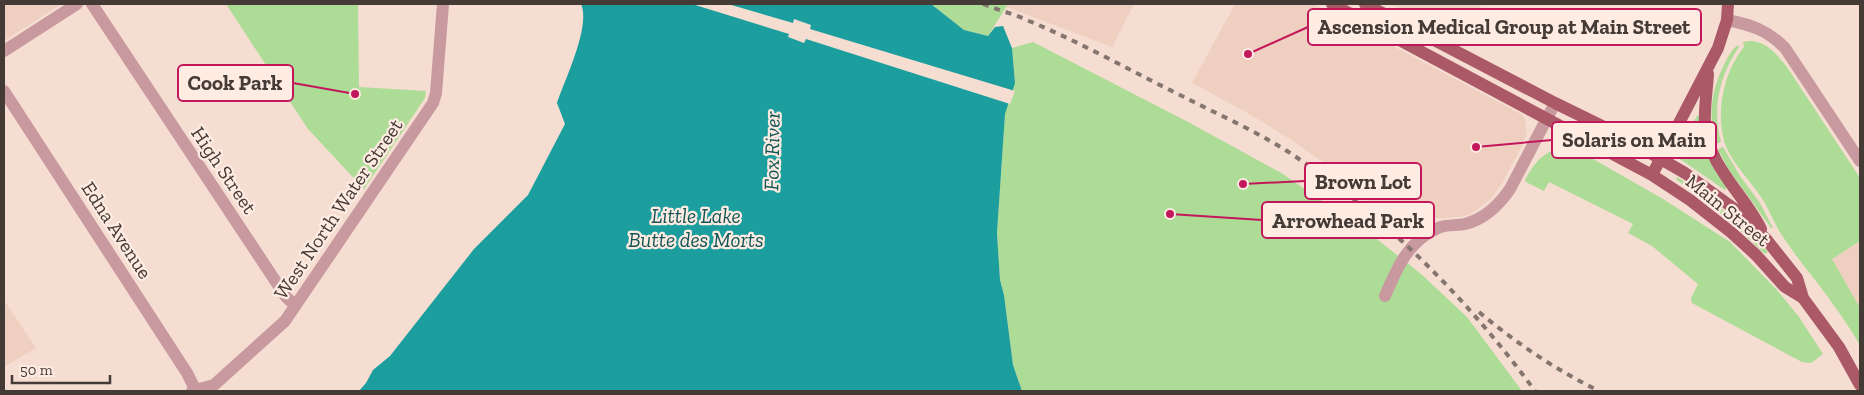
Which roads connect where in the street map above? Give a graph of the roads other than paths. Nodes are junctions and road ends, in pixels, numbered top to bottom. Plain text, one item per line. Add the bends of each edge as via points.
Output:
1 (77, 4) edge
2 (92, 4) edge
3 (442, 4) edge
4 (1364, 4) edge
5 (1728, 4) edge
6 (1335, 5) edge
7 (1727, 20) junction
8 (4, 51) edge
9 (1708, 69) junction
10 (4, 91) edge
11 (1554, 103) junction
12 (1547, 119) junction
13 (1662, 158) junction
14 (1860, 161) edge
15 (1652, 175) junction
16 (1766, 240) junction
17 (1385, 296) dead end
18 (1803, 298) junction
19 (295, 306) junction
20 (1860, 385) edge
21 (194, 391) edge

1 - 8 street
2 - 19 street, High Street
3 - 19 street, West North Water Street via 433,103
4 - 11 main road, Main Street
5 - 7 main road
6 - 12 main road, Main Street
7 - 9 main road
7 - 14 street via 1754,26 1785,48
9 - 13 main road
9 - 16 main road via 1705,124 1711,148 1719,165 1755,216
10 - 21 street, Edna Avenue via 182,364
11 - 12 street
11 - 13 main road, Main Street
12 - 15 main road, Main Street
12 - 17 street via 1504,199 1477,220 1444,226 1423,237 1404,255
13 - 15 main road
13 - 16 main road, Main Street via 1713,192
15 - 18 main road, Main Street via 1732,232 1785,286
16 - 18 main road, Main Street via 1797,278
18 - 20 main road, Main Street via 1839,348
19 - 21 street, West North Water Street via 278,327 218,382

